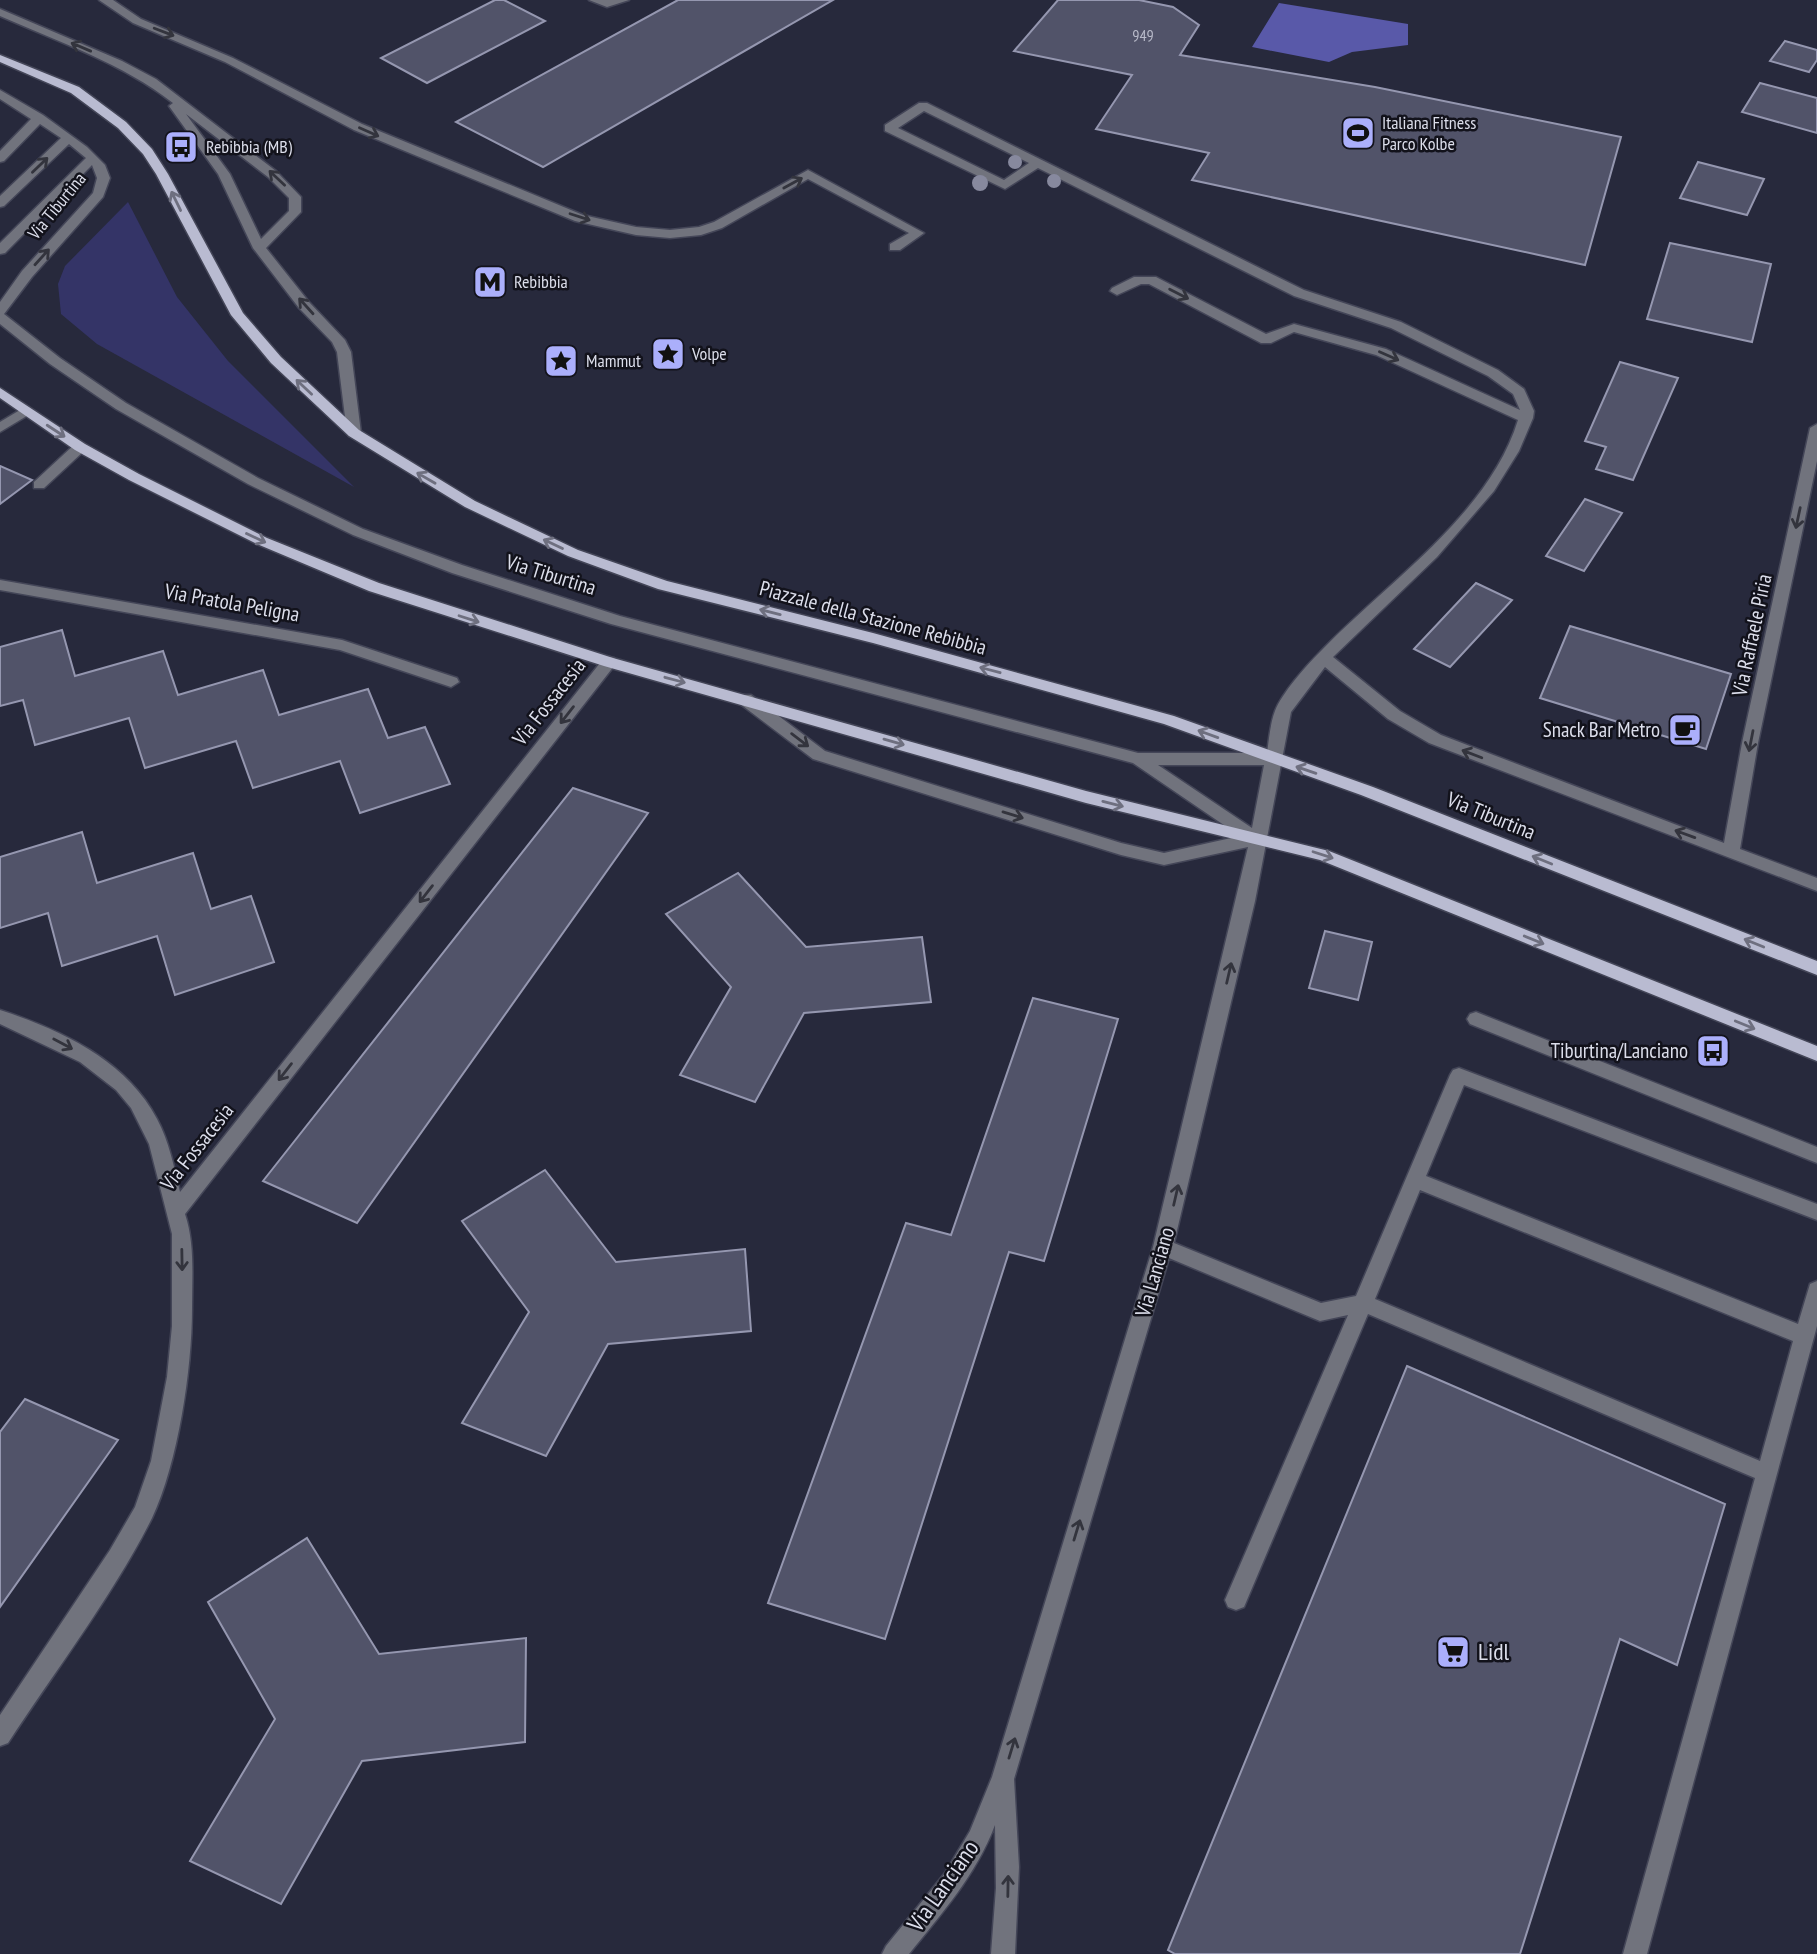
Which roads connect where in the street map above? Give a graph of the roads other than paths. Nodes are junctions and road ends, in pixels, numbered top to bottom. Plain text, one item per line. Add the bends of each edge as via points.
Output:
1 (105, 0) edge
2 (595, 0) edge
3 (624, 0) edge
4 (0, 12) edge
5 (0, 58) edge
6 (163, 89) junction
7 (0, 94) edge
8 (13, 102) junction
9 (0, 114) edge
10 (39, 118) junction
11 (67, 139) junction
12 (0, 158) edge
13 (92, 159) junction
14 (1037, 163) junction
15 (0, 203) edge
16 (895, 247) dead end
17 (259, 248) junction
18 (0, 250) edge
19 (1117, 291) dead end
20 (0, 311) edge
21 (0, 317) edge
22 (0, 391) edge
23 (25, 411) junction
24 (1526, 411) junction
25 (0, 428) edge
26 (1817, 428) edge
27 (354, 433) junction
28 (80, 447) junction
29 (39, 485) dead end
30 (0, 584) edge
31 (1323, 657) junction
32 (609, 662) junction
33 (451, 682) dead end
34 (745, 699) junction
35 (1138, 759) junction
36 (1272, 759) junction
37 (1256, 839) junction
38 (1731, 851) junction
39 (1817, 886) edge
40 (1817, 968) edge
41 (0, 1017) edge
42 (1476, 1019) dead end
43 (1817, 1054) edge
44 (1817, 1155) edge
45 (1415, 1180) junction
46 (175, 1212) junction
47 (1817, 1212) edge
48 (1163, 1247) junction
49 (1817, 1290) edge
50 (1363, 1303) junction
51 (1804, 1336) junction
52 (1766, 1473) junction
53 (1236, 1600) dead end
54 (0, 1735) edge
55 (1003, 1777) junction
56 (894, 1954) edge
57 (1003, 1954) edge
58 (1635, 1954) edge

1 -> 16 street via 137,21 229,60 358,127 579,218 636,231 670,234 701,230 808,174 918,233
2 - 3 street via 607,4
6 -> 4 street via 118,63
27 -> 5 main road, Piazzale della Stazione Rebibbia via 276,360 238,315 148,152 122,125 75,90
6 - 17 street via 224,174
17 -> 6 street via 295,212 295,197
7 - 8 street, Via Tiburtina
8 - 9 street
8 - 10 street, Via Tiburtina
10 - 11 street, Via Tiburtina
10 - 12 street
11 - 13 street, Via Tiburtina
15 -> 11 street, Via Tiburtina
13 - 18 street, Via Tiburtina
20 -> 13 street, Via Tiburtina via 99,194 103,175
14 - 14 street via 923,106 889,128 1005,184
14 - 24 street via 1299,293 1396,325 1471,362 1511,385
27 -> 17 street via 344,352
19 -> 24 street via 1139,280 1152,280 1266,340 1294,328 1381,352
21 - 35 street, Via Tiburtina via 121,406 288,500 387,544 616,620
22 - 23 main road, Via Tiburtina
23 - 25 street
23 -> 28 main road, Via Tiburtina
24 - 31 street, Via Lanciano via 1497,481 1473,513
26 -> 38 street, Via Raffaele Piria
36 -> 27 main road, Piazzale della Stazione Rebibbia via 1093,698 634,576 470,504
28 - 29 street
28 -> 32 main road, Via Tiburtina via 219,520 374,587
30 - 33 street, Via Pratola Peligna via 342,645
31 - 36 street, Via Lanciano via 1283,711
38 -> 31 street via 1435,739 1394,715
32 -> 34 main road, Via Tiburtina
32 -> 46 street, Via Fossacesia
34 -> 37 main road, Via Tiburtina via 1086,797
34 -> 37 street, Via Tiburtina via 819,755 1121,849 1164,859
35 - 36 street, Via Tiburtina
35 - 37 street, Via Tiburtina
36 - 37 street, Via Lanciano
40 -> 36 main road, Via Tiburtina via 1367,791
37 -> 43 main road, Via Tiburtina via 1334,859
48 -> 37 street, Via Lanciano via 1246,901
38 - 39 street
41 -> 46 street via 110,1071 132,1095 151,1124
42 - 44 street
45 - 47 street via 1459,1075
45 - 50 street
45 - 51 street
46 -> 54 street, Via Fossacesia via 182,1234 182,1326 161,1461 144,1511 118,1557
48 - 50 street via 1320,1312
55 -> 48 street, Via Lanciano
49 - 51 street
50 - 52 street
50 - 53 street
51 - 52 street
52 - 58 street
55 - 56 street, Via Lanciano via 979,1838 953,1881
57 -> 55 street, Via Lanciano via 1009,1838

